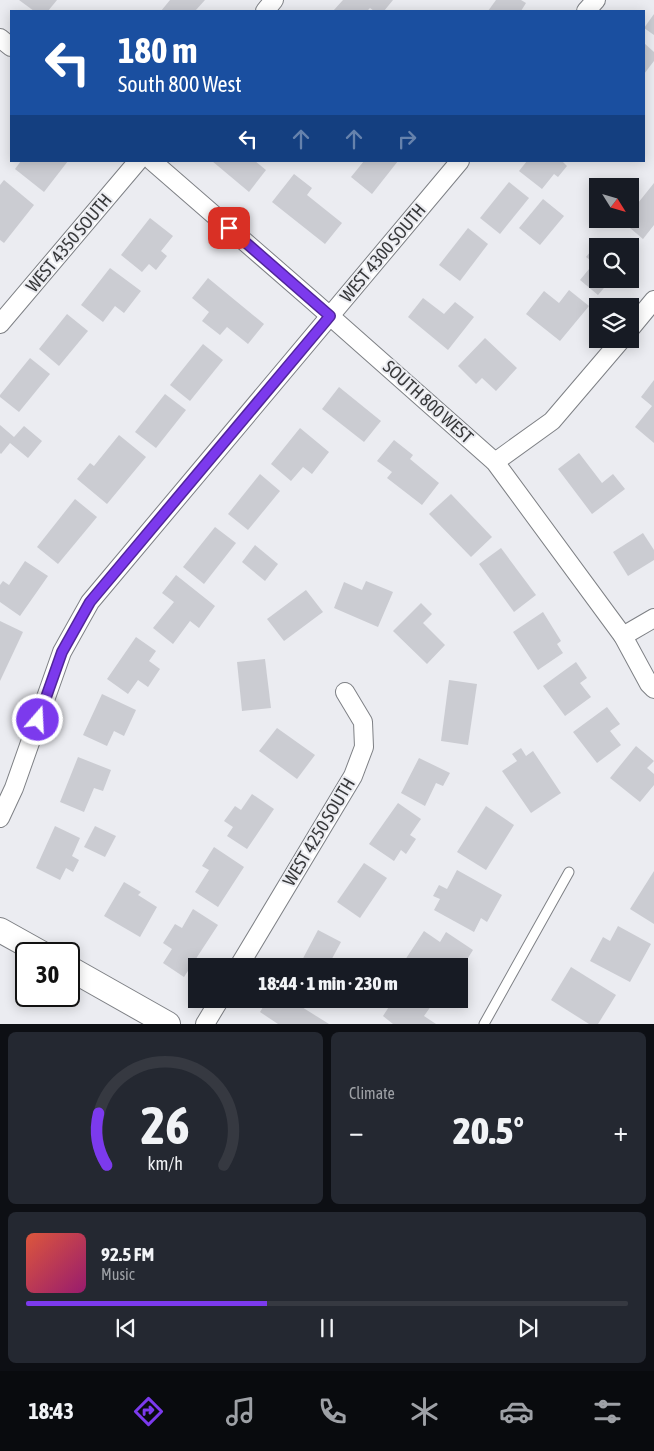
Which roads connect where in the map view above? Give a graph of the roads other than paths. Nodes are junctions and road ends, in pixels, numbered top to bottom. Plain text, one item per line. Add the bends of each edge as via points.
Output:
1 (274, 0) edge
2 (596, 0) edge
3 (266, 10) edge
4 (587, 10) edge
5 (0, 38) edge
6 (10, 46) edge
7 (137, 162) edge
8 (153, 162) edge
9 (459, 162) edge
10 (654, 300) edge
11 (330, 316) junction
12 (639, 318) edge
13 (0, 324) edge
14 (614, 348) edge
15 (495, 462) junction
16 (654, 618) edge
17 (623, 636) junction
18 (654, 689) edge
19 (345, 692) dead end
20 (0, 818) edge
21 (569, 872) dead end
22 (0, 930) edge
23 (22, 942) edge
24 (244, 958) edge
25 (80, 974) edge
26 (215, 1008) edge
27 (168, 1024) edge
28 (205, 1024) edge
29 (484, 1024) edge

1 - 3 street
2 - 4 street
5 - 6 street
7 - 13 street, WEST 4350 SOUTH
8 - 11 street, SOUTH 800 WEST
9 - 11 street, WEST 4300 SOUTH
10 - 12 street
11 - 15 street, SOUTH 800 WEST
11 - 20 street, WEST 4300 SOUTH via 90,602 62,652 14,788
14 - 15 street via 552,421
15 - 17 street, SOUTH 800 WEST
16 - 17 street
17 - 18 street, SOUTH 800 WEST
19 - 24 street, WEST 4250 SOUTH via 362,722 364,747 353,776
21 - 29 lane
22 - 23 street
25 - 27 street
26 - 28 street

